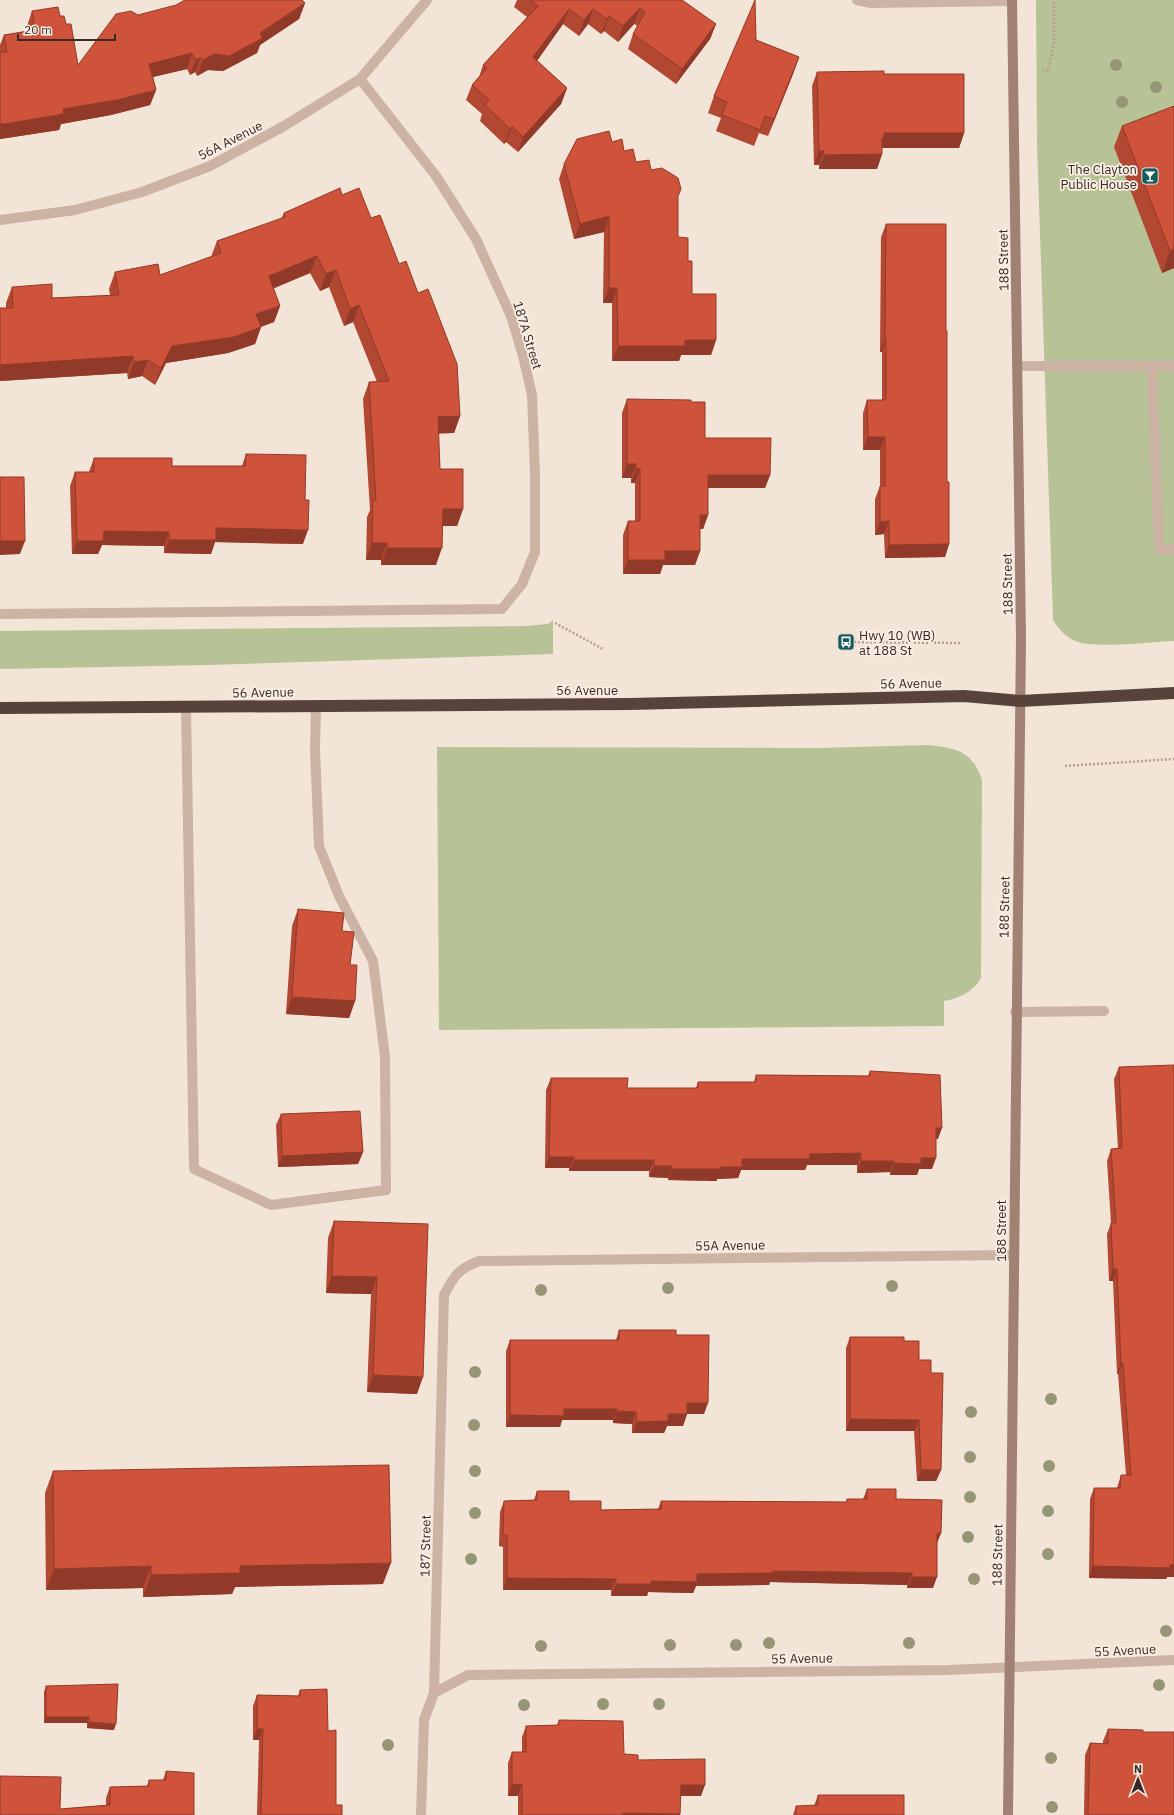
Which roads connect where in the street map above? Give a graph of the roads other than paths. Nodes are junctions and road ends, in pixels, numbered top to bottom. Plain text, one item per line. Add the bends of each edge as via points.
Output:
1 (427, 0) edge
2 (857, 0) edge
3 (1012, 0) edge
4 (360, 79) junction
5 (0, 220) edge
6 (1018, 366) junction
7 (1152, 366) junction
8 (1174, 366) edge
9 (1174, 549) edge
10 (0, 614) edge
11 (1174, 693) edge
12 (1020, 701) junction
13 (316, 705) junction
14 (0, 708) edge
15 (186, 708) junction
16 (1104, 1011) dead end
17 (1015, 1012) junction
18 (1014, 1255) junction
19 (453, 1277) joint
20 (1174, 1660) edge
21 (1009, 1668) junction
22 (434, 1693) junction
23 (421, 1815) edge
24 (1008, 1815) edge

1 - 4 street, 56A Avenue
2 - 3 street via 871,3
3 - 6 street, 188 Street
4 - 5 street, 56A Avenue via 284,126 210,166 142,192 75,210
4 - 10 street, 187A Street via 436,176 476,239 511,316 532,395 535,552 522,584 502,609
6 - 7 street
6 - 12 street, 188 Street
7 - 8 street
7 - 9 street via 1158,550
11 - 12 highway, 56 Avenue
12 - 13 highway, 56 Avenue via 964,696 630,704
12 - 17 street, 188 Street
13 - 15 highway, 56 Avenue
13 - 15 street via 319,846 339,896 373,961 385,1057 386,1190 271,1205 194,1169
14 - 15 highway, 56 Avenue
16 - 17 street
17 - 18 street, 188 Street
18 - 19 street, 55A Avenue via 479,1261 464,1267
18 - 21 street, 188 Street
19 - 22 street, 187 Street via 444,1295
20 - 21 street, 55 Avenue
21 - 22 street, 55 Avenue via 468,1675
21 - 24 street, 188 Street
22 - 23 street, 187 Street via 424,1720

